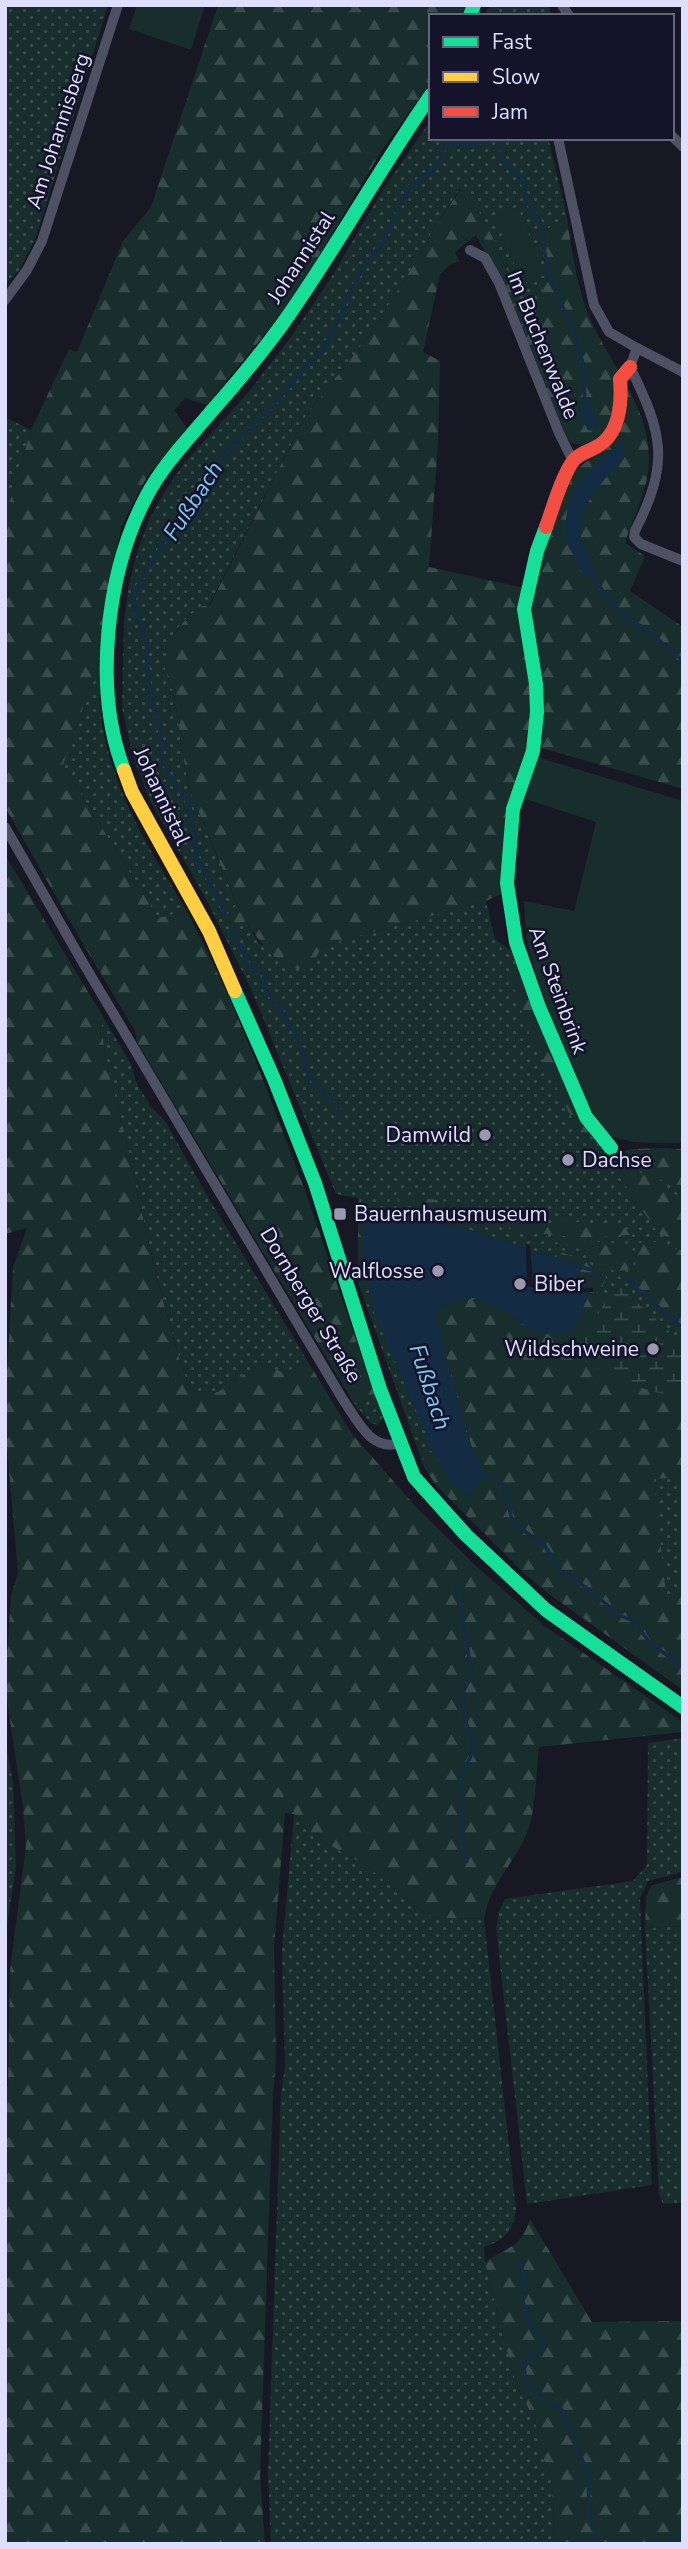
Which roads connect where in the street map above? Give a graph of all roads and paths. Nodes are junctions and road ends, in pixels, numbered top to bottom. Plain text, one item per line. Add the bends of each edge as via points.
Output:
1 (118, 5) edge
2 (429, 98) edge
3 (558, 140) edge
4 (470, 250) dead end
5 (5, 300) edge
6 (636, 348) junction
7 (629, 368) junction
8 (683, 372) edge
9 (573, 461) junction
10 (683, 561) edge
11 (5, 827) edge
12 (611, 1148) dead end
13 (400, 1443) junction
14 (683, 1707) edge

1 - 5 street, Am Johannisberg via 46,230 27,271
2 - 13 main road, Johannistal via 280,327 146,496 117,578 107,666 112,732 124,773 209,931 270,1067 315,1184
3 - 6 street via 594,305 609,332
4 - 9 street, Im Buchenwalde via 485,258 499,283
6 - 7 street
6 - 8 street
7 - 9 main road via 620,379 621,408 612,431 599,446
7 - 10 street via 656,431 659,463 653,493 634,537 640,544
9 - 12 main road, Am Steinbrink via 537,551 526,599 537,712 533,751 513,809 507,883 516,942 539,1007 586,1117
11 - 13 street, Dornberger Straße via 342,1398 375,1441 388,1446
13 - 14 main road via 414,1477 430,1497 527,1593

